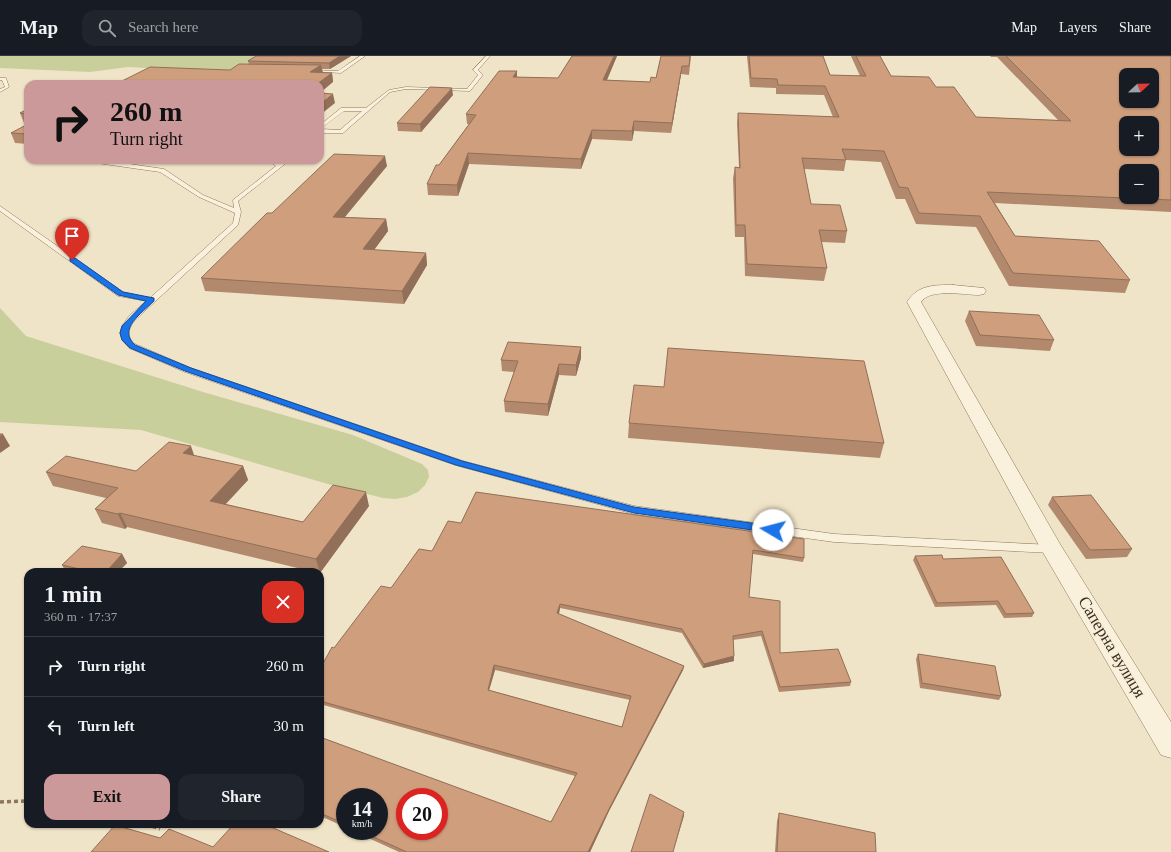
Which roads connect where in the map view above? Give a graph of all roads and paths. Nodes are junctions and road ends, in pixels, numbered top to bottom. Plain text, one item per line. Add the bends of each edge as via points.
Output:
1 (363, 56) edge
2 (488, 56) edge
3 (301, 71) edge
4 (0, 79) edge
5 (0, 91) edge
6 (367, 110) junction
7 (324, 126) edge
8 (324, 130) edge
9 (119, 164) edge
10 (283, 164) edge
11 (0, 208) edge
12 (238, 212) junction
13 (979, 291) dead end
14 (151, 300) junction
15 (1052, 549) junction
16 (1171, 746) edge
17 (24, 801) edge
18 (0, 802) edge

1 - 3 lane via 339,72
2 - 6 lane via 475,70 482,75 468,90 398,88 390,90
4 - 5 lane via 4,79 7,87
6 - 7 lane via 343,109
6 - 8 lane via 342,132
9 - 12 lane via 162,170 201,196
10 - 12 lane via 235,201
11 - 14 lane via 120,294
12 - 14 lane via 236,224
13 - 15 street, Саперна вулиця via 927,291 920,294 914,302
14 - 15 lane via 126,326 126,340 132,346 188,370 459,463 634,510 834,538
15 - 16 street, Саперна вулиця
17 - 18 path

